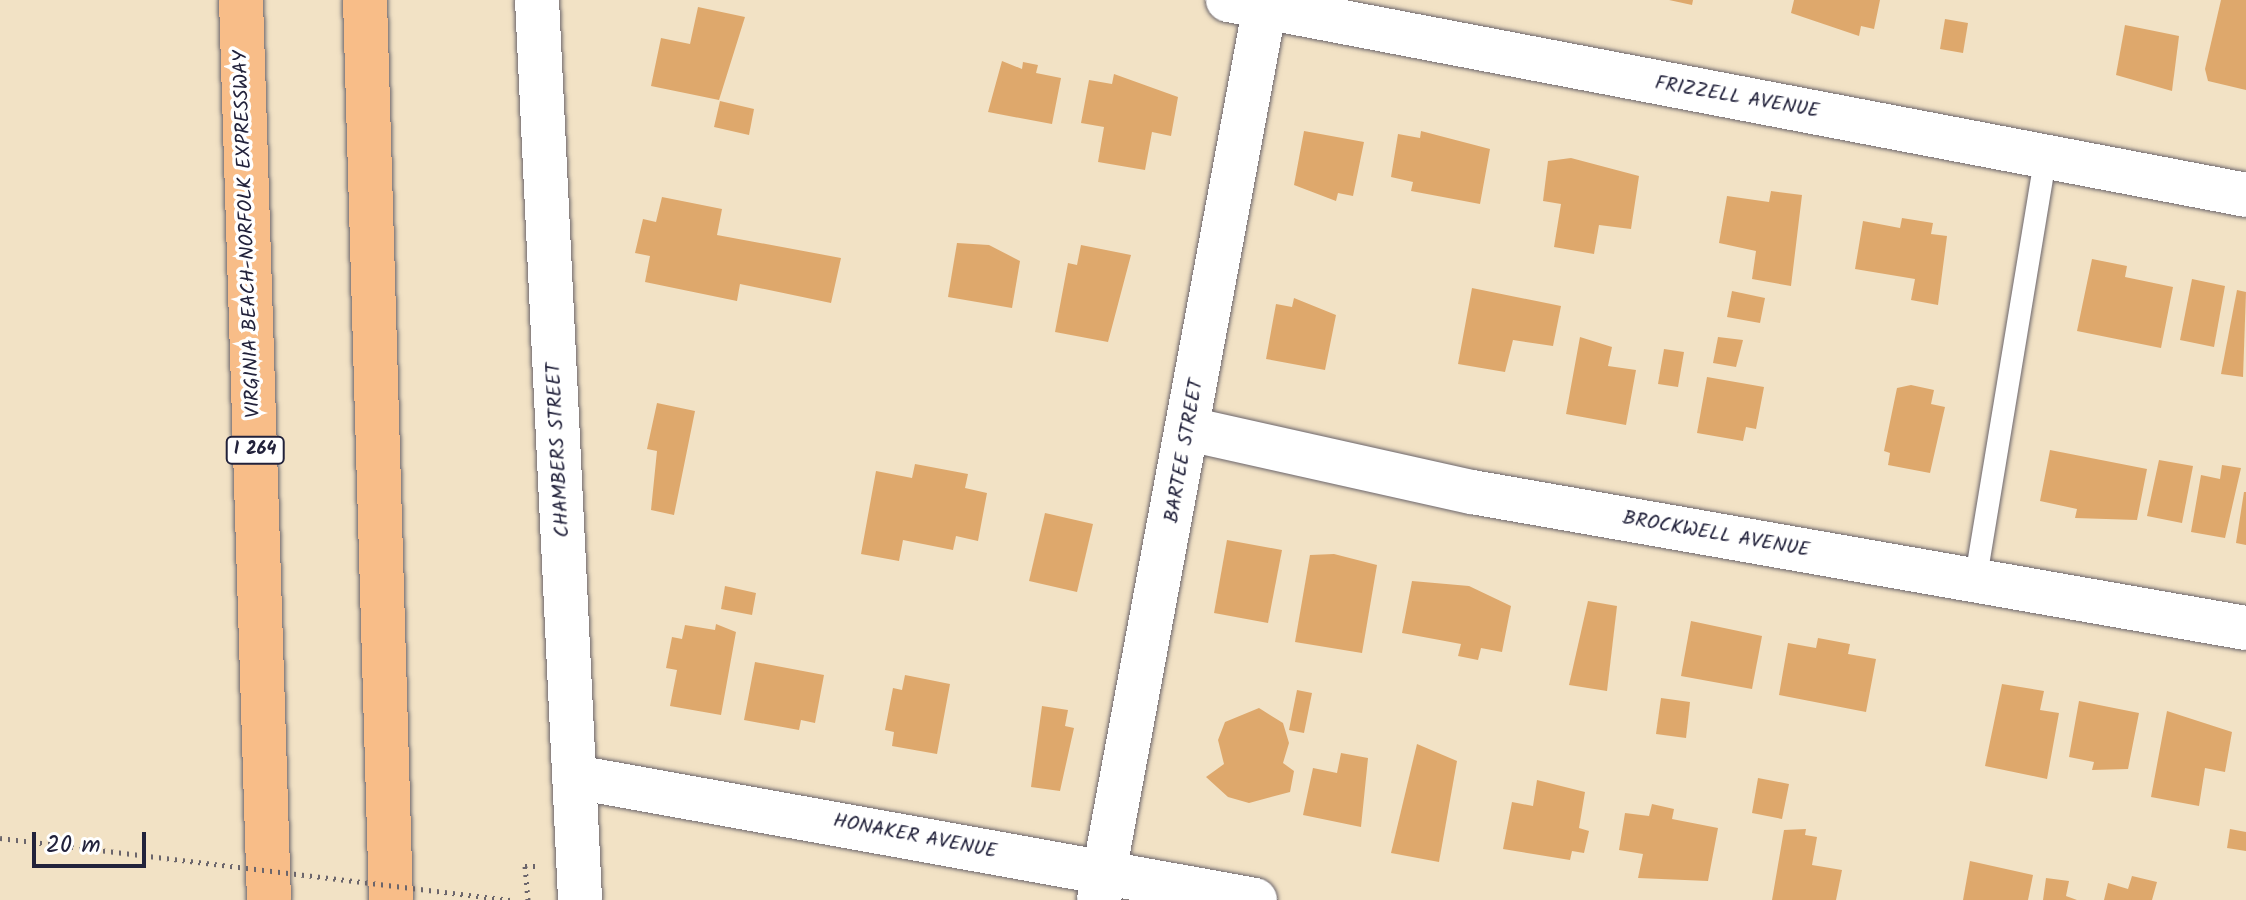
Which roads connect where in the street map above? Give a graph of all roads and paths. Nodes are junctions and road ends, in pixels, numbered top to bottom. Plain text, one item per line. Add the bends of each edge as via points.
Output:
1 (241, 0) edge
2 (365, 0) edge
3 (537, 0) edge
4 (1253, 2) edge
5 (2046, 156) junction
6 (2246, 195) edge
7 (1189, 429) junction
8 (1976, 577) junction
9 (2246, 628) edge
10 (575, 777) junction
11 (0, 838) edge
12 (1101, 886) edge
13 (269, 900) edge
14 (391, 900) edge
15 (510, 900) edge
16 (580, 900) edge
17 (1255, 900) edge

1 - 13 highway, VIRGINIA BEACH-NORFOLK EXPRESSWAY / I 264
2 - 14 highway
3 - 10 street, CHAMBERS STREET
4 - 5 street, FRIZZELL AVENUE
4 - 7 street, BARTEE STREET
5 - 6 street, FRIZZELL AVENUE
5 - 8 lane
7 - 8 street, BROCKWELL AVENUE via 1472,492
7 - 12 street, BARTEE STREET
8 - 9 street, BROCKWELL AVENUE
10 - 12 street, HONAKER AVENUE
10 - 16 street, CHAMBERS STREET
11 - 15 path, bridge
12 - 17 street, HONAKER AVENUE

